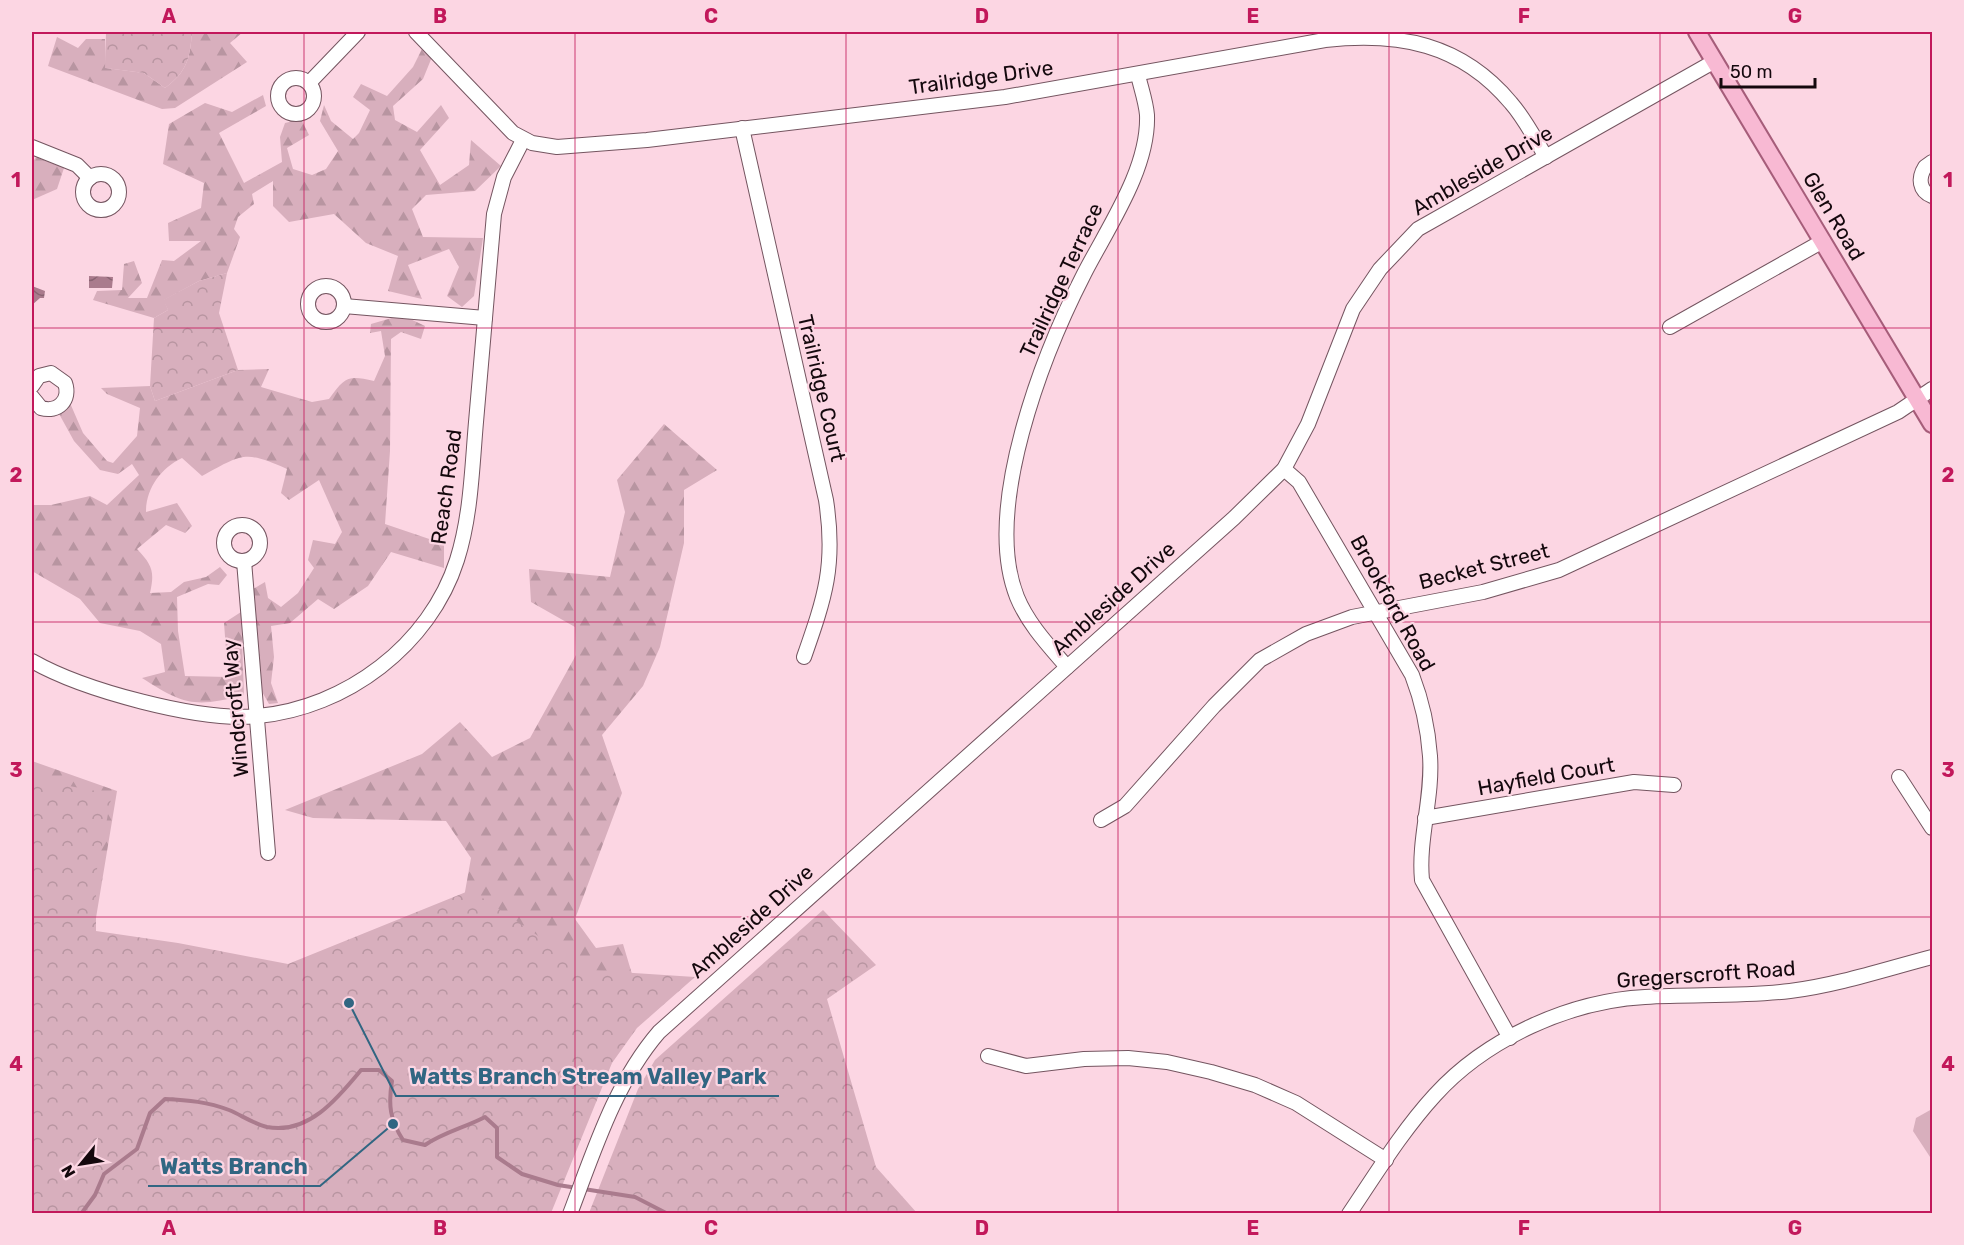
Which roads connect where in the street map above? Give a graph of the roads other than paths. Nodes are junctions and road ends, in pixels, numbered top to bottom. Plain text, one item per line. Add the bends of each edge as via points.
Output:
1 (358, 32) edge
2 (416, 32) edge
3 (1697, 32) edge
4 (1715, 61) junction
5 (1138, 75) junction
6 (309, 83) dead end
7 (742, 128) junction
8 (524, 140) junction
9 (32, 147) edge
10 (1546, 157) junction
11 (1932, 162) edge
12 (90, 178) dead end
13 (1932, 196) edge
14 (1823, 241) junction
15 (344, 306) dead end
16 (485, 318) junction
17 (1670, 327) dead end
18 (32, 386) edge
19 (1932, 388) edge
20 (1917, 398) junction
21 (32, 400) edge
22 (1932, 424) edge
23 (1284, 469) junction
24 (244, 561) dead end
25 (1377, 613) junction
26 (804, 657) dead end
27 (32, 661) edge
28 (1067, 667) junction
29 (256, 717) junction
30 (1899, 777) dead end
31 (1674, 785) dead end
32 (1425, 818) junction
33 (1101, 820) dead end
34 (1932, 828) edge
35 (268, 853) dead end
36 (1932, 957) edge
37 (1510, 1038) junction
38 (988, 1056) dead end
39 (1386, 1160) junction
40 (570, 1214) edge
41 (1349, 1214) edge

1 - 6 street
2 - 8 street, Trailridge Drive
3 - 4 main road, Glen Road
4 - 10 street, Ambleside Drive
4 - 14 main road, Glen Road
5 - 7 street, Trailridge Drive via 1005,97
5 - 10 street, Trailridge Drive via 1325,40 1362,36 1403,39 1440,49 1482,74 1511,103
5 - 28 street, Trailridge Terrace via 1147,113 1142,161 1047,354 1022,432 1008,514 1006,551 1017,597 1035,628
7 - 8 street, Trailridge Drive via 573,147
7 - 26 street, Trailridge Court via 831,536 823,602
8 - 16 street, Reach Road via 498,194
9 - 12 street via 77,165
10 - 23 street, Ambleside Drive via 1418,229 1380,269 1353,309 1308,424
11 - 13 street via 1925,167 1920,182
14 - 17 street
14 - 20 main road, Glen Road
15 - 16 street
16 - 29 street, Reach Road via 463,540 433,609 400,651 342,692 308,706
18 - 21 street via 39,376 51,374 61,378 67,388 63,403 53,410 41,408
19 - 20 street, Becket Street
20 - 22 main road, Glen Road
20 - 25 street, Becket Street via 1898,412 1559,570 1482,592
23 - 25 street, Brookford Road via 1299,482
23 - 28 street, Ambleside Drive
24 - 29 street, Windcroft Way
25 - 32 street, Brookford Road via 1422,701 1430,757
25 - 33 street, Becket Street via 1352,617 1306,634 1260,660 1125,806
27 - 29 street, Reach Road via 65,678 127,697 209,714
28 - 40 street, Ambleside Drive via 639,1054
29 - 35 street, Windcroft Way
30 - 34 street
31 - 32 street, Hayfield Court via 1635,782
32 - 37 street, Brookford Road via 1420,856 1422,880
36 - 37 street, Gregerscroft Road via 1794,990 1742,996 1643,996 1606,1002 1573,1010
37 - 39 street, Gregerscroft Road via 1476,1060 1435,1095
38 - 39 street via 1026,1066 1128,1058 1211,1072 1296,1103
39 - 41 street, Gregerscroft Road

